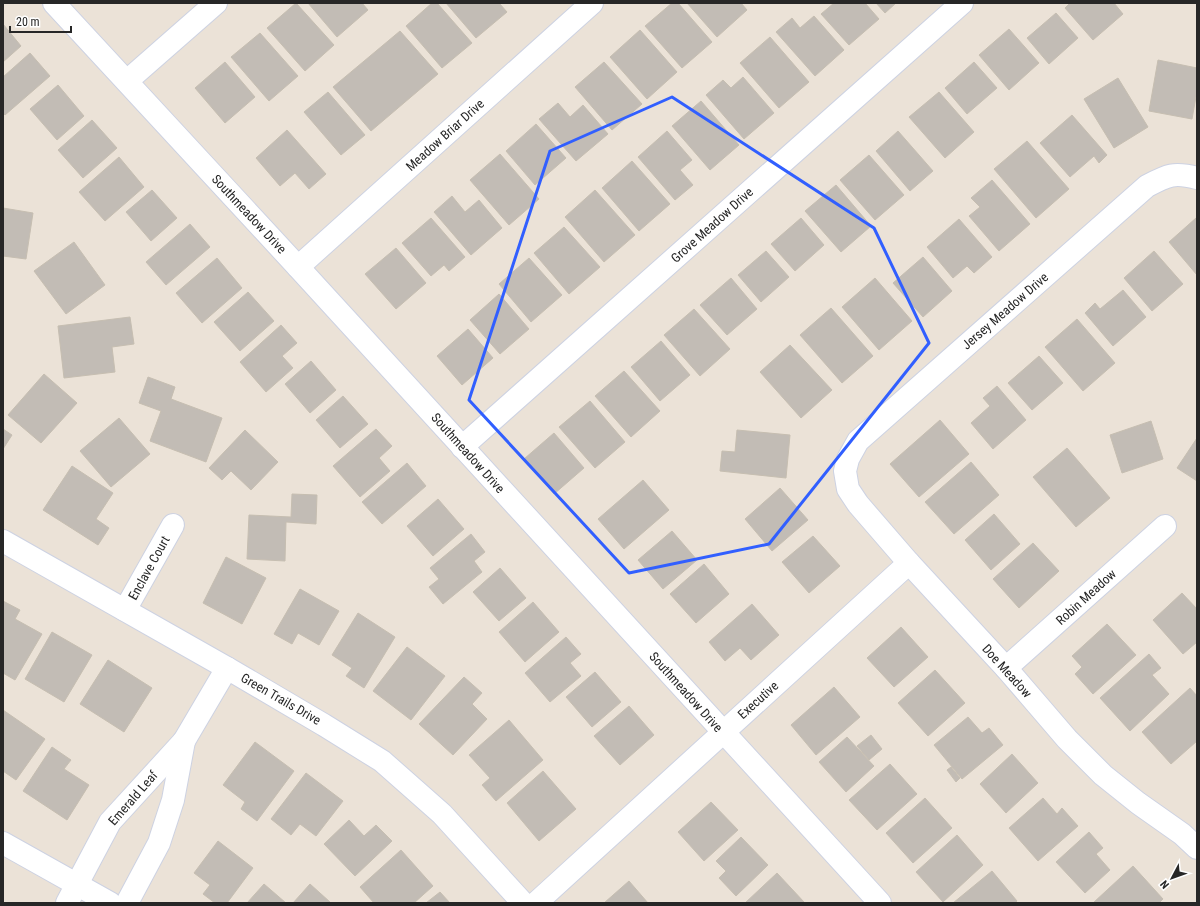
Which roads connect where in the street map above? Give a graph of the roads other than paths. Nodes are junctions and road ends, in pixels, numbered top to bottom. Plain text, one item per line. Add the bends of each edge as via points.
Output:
1 (54, 3) edge
2 (216, 3) edge
3 (592, 3) edge
4 (962, 3) edge
5 (127, 81) junction
6 (1191, 176) edge
7 (298, 267) junction
8 (462, 447) junction
9 (845, 471) joint
10 (173, 525) dead end
11 (1165, 526) dead end
12 (3, 541) edge
13 (909, 563) junction
14 (125, 610) junction
15 (227, 668) junction
16 (1006, 668) junction
17 (723, 732) junction
18 (184, 741) junction
19 (3, 843) edge
20 (1197, 848) edge
21 (72, 894) edge
22 (110, 903) edge
23 (127, 903) edge
24 (523, 903) edge
25 (536, 903) edge
26 (880, 903) edge

1 - 5 street, Southmeadow Drive
2 - 5 street
3 - 7 street, Meadow Briar Drive
4 - 8 street, Grove Meadow Drive
5 - 7 street, Southmeadow Drive
6 - 9 street, Jersey Meadow Drive via 1168,176 1147,186 858,442 848,459
7 - 8 street, Southmeadow Drive
8 - 17 street, Southmeadow Drive
9 - 13 street, Doe Meadow via 848,489 858,504
10 - 14 street, Enclave Court
11 - 16 street, Robin Meadow
12 - 14 street, Green Trails Drive
13 - 16 street, Doe Meadow
13 - 17 street, Executive
14 - 15 street, Green Trails Drive
15 - 18 street, Emerald Leaf
15 - 24 street, Green Trails Drive via 382,761 442,814
16 - 20 street, Doe Meadow via 1067,739 1103,775
17 - 25 street, Executive
17 - 26 street, Southmeadow Drive
18 - 21 street, Emerald Leaf via 110,822
18 - 23 street, Emerald Leaf via 173,800 159,843
19 - 21 street
21 - 22 street

